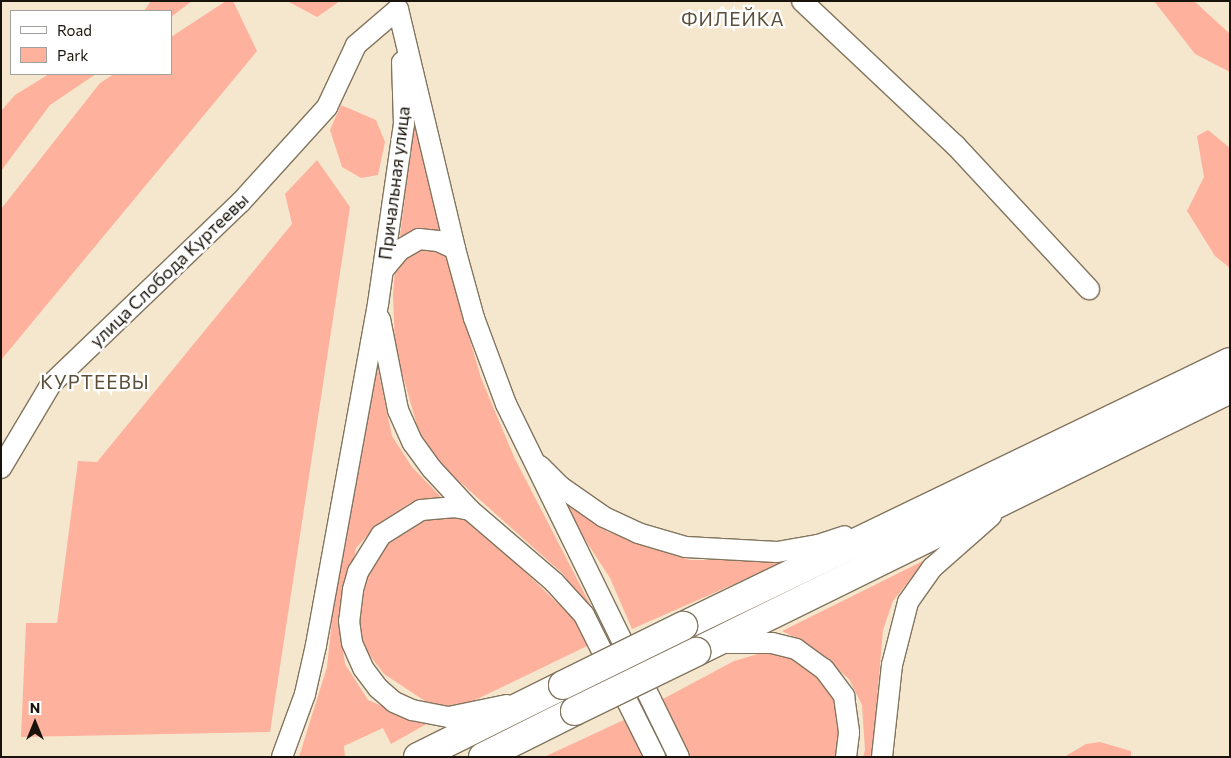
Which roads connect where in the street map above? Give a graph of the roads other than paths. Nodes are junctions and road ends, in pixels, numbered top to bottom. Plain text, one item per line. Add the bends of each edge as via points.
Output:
1 (802, 1) edge
2 (398, 5) edge
3 (455, 249) junction
4 (384, 269) junction
5 (1089, 289) dead end
6 (378, 304) junction
7 (1230, 362) edge
8 (1230, 389) edge
9 (523, 443) junction
10 (1, 468) edge
11 (1040, 482) junction
12 (929, 506) junction
13 (470, 510) junction
14 (704, 648) junction
15 (529, 701) junction
16 (542, 726) junction
17 (282, 757) edge
18 (418, 757) edge
19 (483, 757) edge
20 (504, 757) edge
21 (655, 757) edge
22 (679, 757) edge
23 (846, 757) edge
24 (882, 757) edge

1 - 5 street via 955,145
2 - 3 street
2 - 4 street, Причальная улица via 404,124
2 - 10 street, улица Слобода Куртеевы via 356,45 327,107 240,203 51,384
3 - 4 street via 438,241 419,239 400,250
3 - 9 street via 474,318
4 - 6 street, Причальная улица
6 - 13 street via 386,362 398,410 413,443
6 - 17 street, Причальная улица via 316,645 305,694
7 - 12 highway
8 - 11 highway
9 - 12 street via 561,488 604,517 638,533 703,549 777,552 818,545
9 - 22 street
11 - 14 highway
11 - 24 street via 964,536 932,568 908,602 892,665
12 - 15 highway, bridge
13 - 15 street via 455,507 421,510 381,535 365,558 353,590 349,621 352,643 363,668 378,688 394,702 412,710 449,717
13 - 21 street via 554,582 584,616
14 - 16 highway, bridge
14 - 23 street via 756,641 796,649 812,658 835,680 844,696 849,733
15 - 18 highway
16 - 19 highway
16 - 20 street

